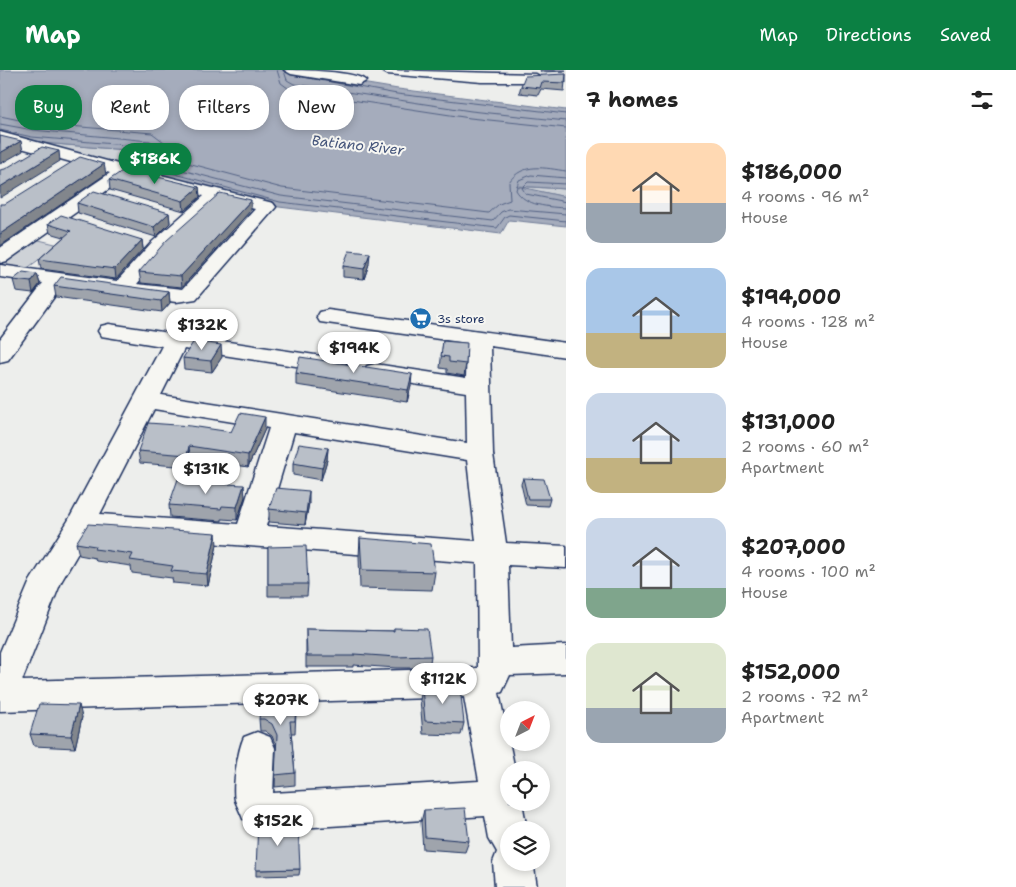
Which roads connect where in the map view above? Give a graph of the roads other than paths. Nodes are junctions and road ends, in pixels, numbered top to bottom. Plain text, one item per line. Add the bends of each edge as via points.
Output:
1 (291, 70) edge
2 (387, 70) edge
3 (466, 74) edge
4 (533, 74) edge
5 (552, 77) edge
6 (359, 81) dead end
7 (4, 141) edge
8 (40, 149) junction
9 (24, 158) edge
10 (78, 159) junction
11 (62, 169) edge
12 (123, 171) junction
13 (93, 193) junction
14 (217, 194) junction
15 (112, 199) edge
16 (58, 215) junction
17 (168, 215) edge
18 (187, 220) junction
19 (85, 224) edge
20 (141, 241) edge
21 (159, 246) junction
22 (0, 257) edge
23 (0, 271) edge
24 (56, 280) junction
25 (122, 289) junction
26 (328, 317) dead end
27 (109, 331) dead end
28 (479, 337) junction
29 (177, 340) junction
30 (566, 350) edge
31 (0, 355) edge
32 (478, 387) junction
33 (146, 400) junction
34 (284, 421) junction
35 (480, 454) junction
36 (80, 523) junction
37 (249, 535) junction
38 (492, 553) junction
39 (566, 556) edge
40 (566, 659) edge
41 (487, 672) junction
42 (0, 694) edge
43 (257, 748) dead end
44 (500, 780) edge
45 (500, 797) edge
46 (513, 871) edge
47 (516, 887) edge

1 - 6 street
2 - 3 street
3 - 4 street
4 - 5 street
7 - 8 street
8 - 9 street
8 - 10 street
10 - 11 street
10 - 12 street
12 - 13 street
12 - 14 street
13 - 15 street
13 - 16 street
14 - 18 street
14 - 25 street via 267,206 189,295
16 - 19 street
16 - 22 street
17 - 18 street
18 - 21 street
20 - 21 street
21 - 25 street
23 - 24 street
24 - 25 street
24 - 31 street
26 - 28 street
27 - 29 street
28 - 30 street
28 - 32 street
29 - 32 street
29 - 33 street
32 - 35 street
33 - 34 street
33 - 36 street
34 - 35 street
34 - 37 street
35 - 38 street
36 - 37 street
36 - 42 street via 46,581
37 - 38 street
38 - 39 street
38 - 41 street
40 - 41 street
41 - 42 street
41 - 44 street
43 - 45 street via 254,798 257,806 268,812
46 - 47 street

